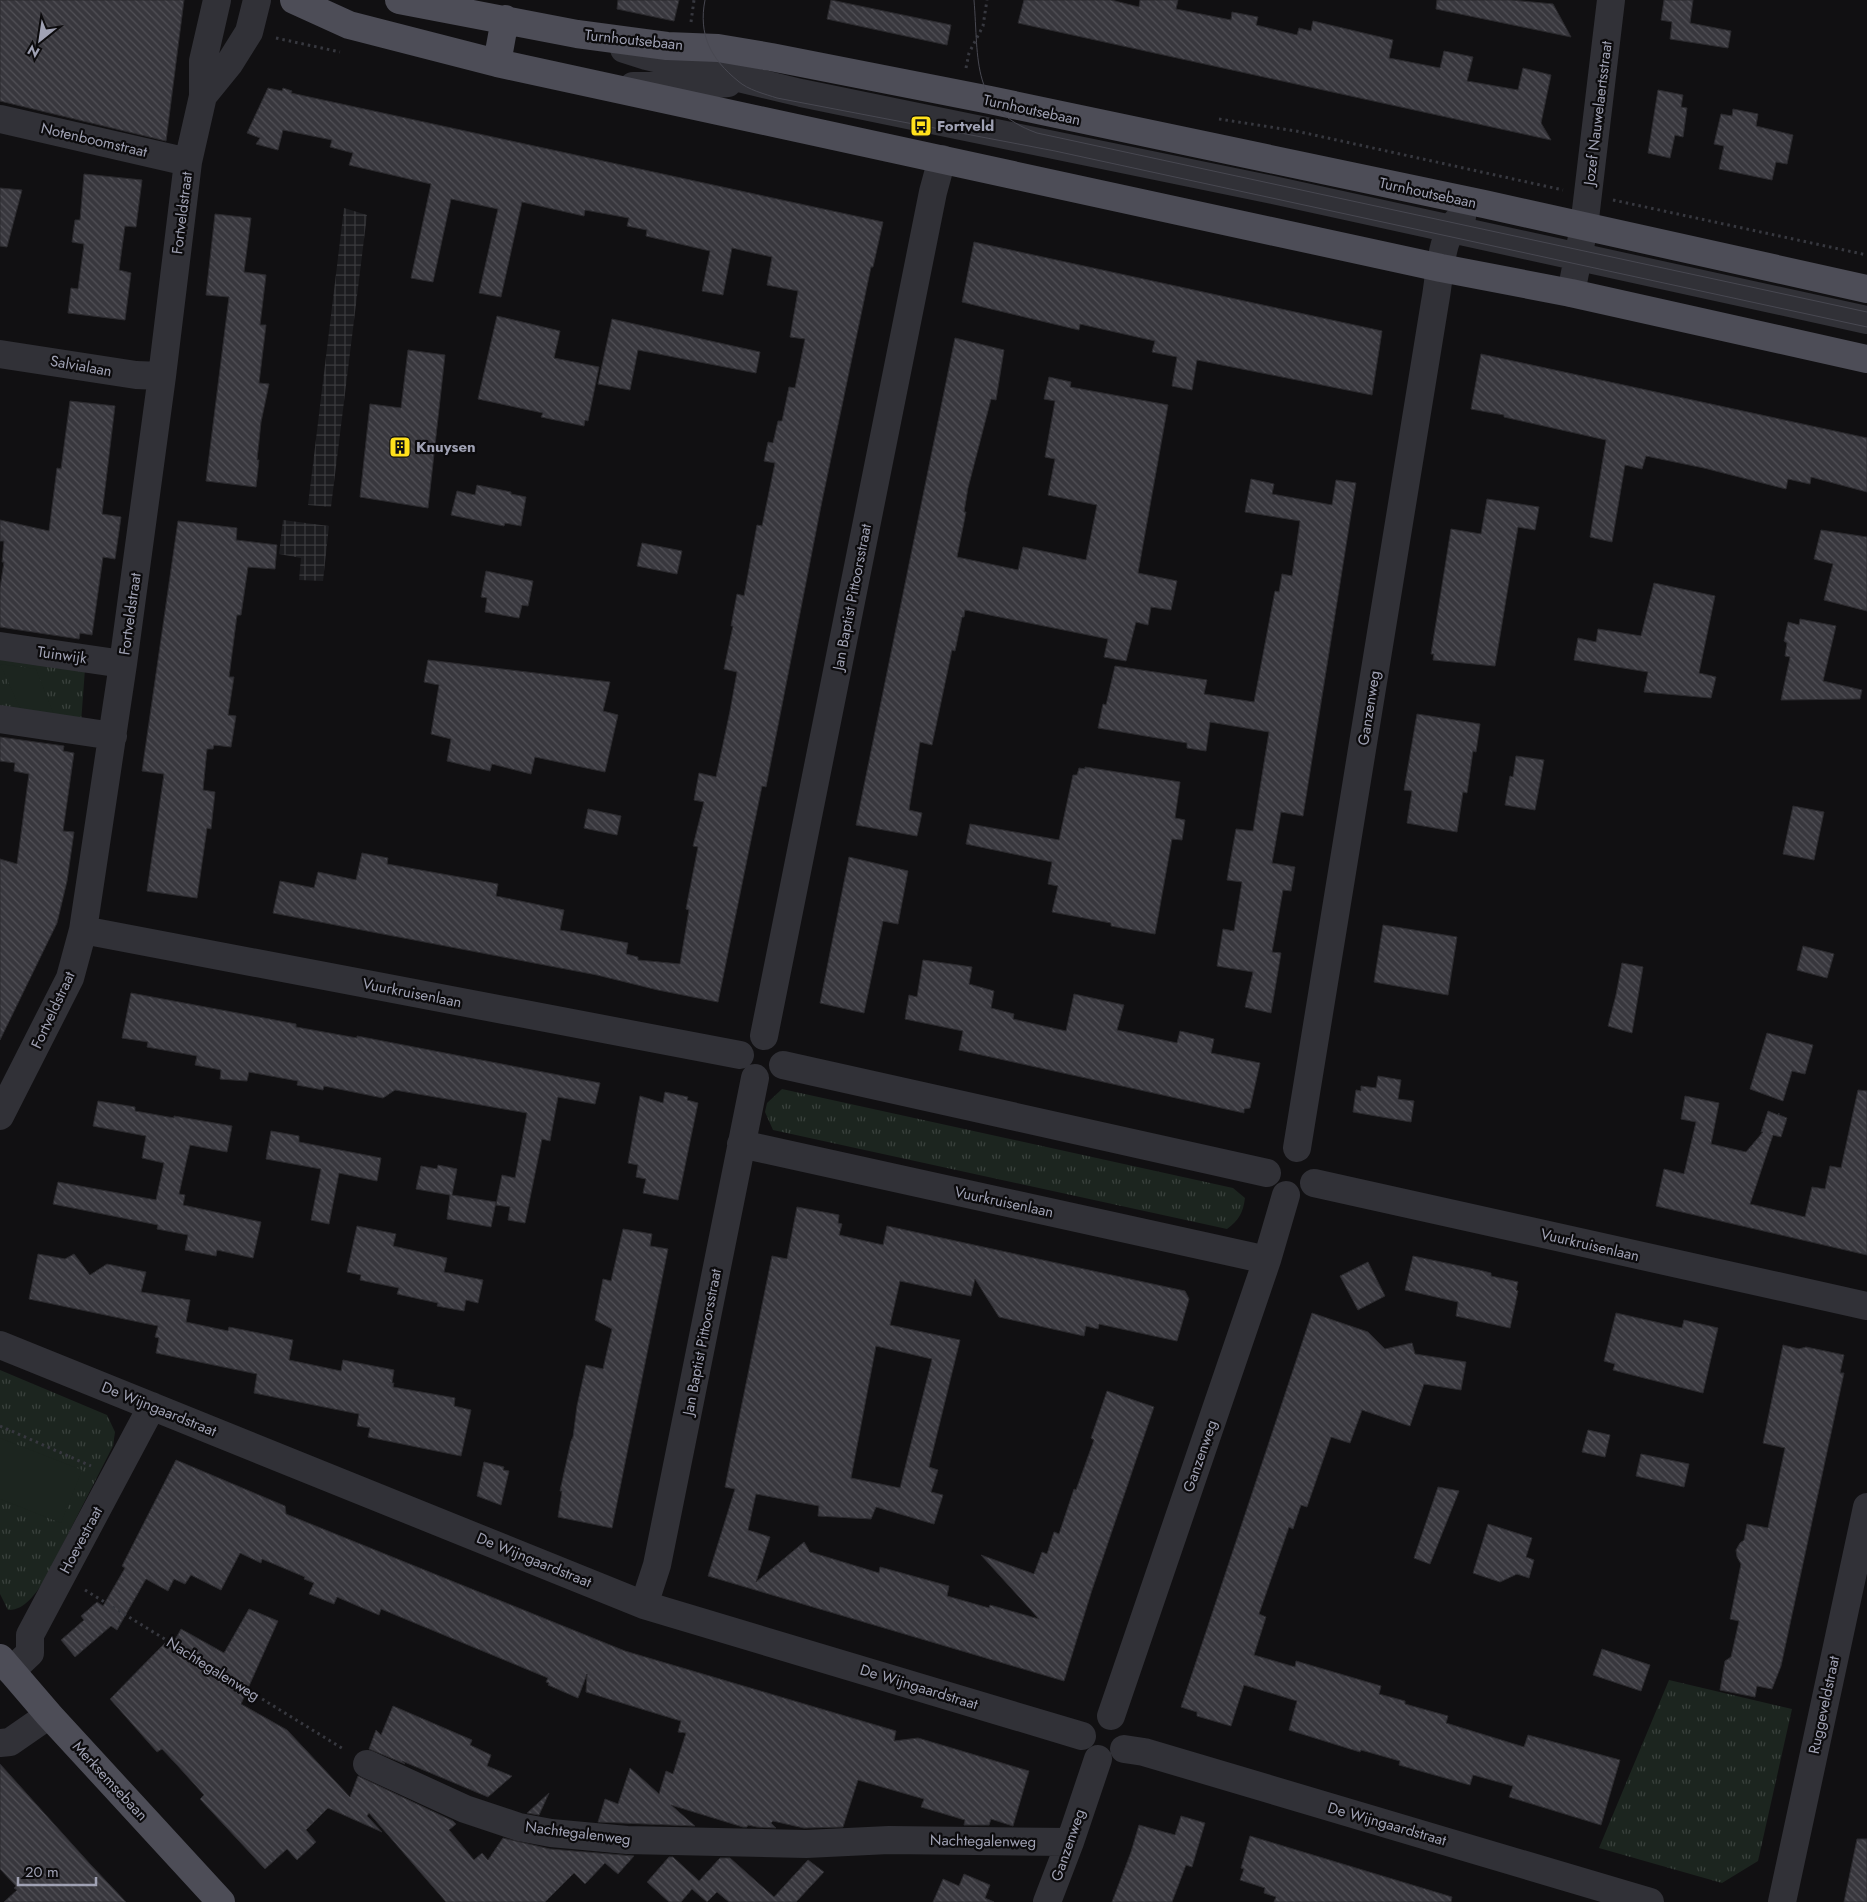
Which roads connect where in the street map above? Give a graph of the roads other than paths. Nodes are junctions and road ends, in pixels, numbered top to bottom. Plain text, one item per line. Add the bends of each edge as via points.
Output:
1 (217, 0) edge
2 (257, 0) edge
3 (294, 0) edge
4 (399, 0) edge
5 (1611, 0) edge
6 (505, 19) junction
7 (577, 34) junction
8 (497, 62) junction
9 (749, 81) junction
10 (608, 86) junction
11 (203, 96) junction
12 (0, 119) edge
13 (942, 158) junction
14 (188, 162) junction
15 (1484, 204) junction
16 (1584, 227) junction
17 (1450, 229) junction
18 (1578, 257) junction
19 (1441, 268) junction
20 (1867, 289) edge
21 (1571, 293) junction
22 (1867, 320) edge
23 (1, 356) edge
24 (1867, 359) edge
25 (162, 376) junction
26 (0, 646) edge
27 (123, 664) junction
28 (0, 719) edge
29 (113, 736) junction
30 (83, 930) junction
31 (764, 1036) junction
32 (740, 1055) junction
33 (783, 1065) junction
34 (755, 1078) junction
35 (0, 1116) edge
36 (741, 1144) junction
37 (1297, 1148) junction
38 (1267, 1173) junction
39 (1314, 1183) junction
40 (1286, 1195) junction
41 (1267, 1260) junction
42 (1867, 1306) edge
43 (0, 1346) edge
44 (152, 1406) junction
45 (1867, 1507) edge
46 (644, 1605) junction
47 (5, 1665) edge
48 (49, 1715) junction
49 (1111, 1716) junction
50 (1082, 1736) junction
51 (0, 1743) edge
52 (1124, 1749) junction
53 (1098, 1759) junction
54 (367, 1764) road end
55 (1070, 1842) junction
56 (221, 1902) edge
57 (1048, 1902) edge
58 (1650, 1902) edge
59 (1782, 1902) edge

1 - 11 street, Fortveldstraat via 203,61
2 - 11 street, Fortveldstraat via 249,32
3 - 8 main road, Turnhoutsebaan via 349,25
4 - 6 main road, Turnhoutsebaan
5 - 16 street, Jozef Nauwelaertsstraat
6 - 7 main road, Turnhoutsebaan
6 - 8 main road
7 - 9 street, Turnhoutsebaan via 646,56
7 - 15 main road, Turnhoutsebaan via 742,52
8 - 10 main road, Turnhoutsebaan
9 - 10 street, Turnhoutsebaan via 692,86
9 - 17 street, Turnhoutsebaan
10 - 13 main road, Turnhoutsebaan
11 - 14 street, Fortveldstraat
12 - 14 street, Notenboomstraat
13 - 19 main road, Turnhoutsebaan
13 - 31 street, Jan Baptist Pittoorsstraat
14 - 25 street, Fortveldstraat
15 - 16 main road, Turnhoutsebaan
15 - 17 street, Turnhoutsebaan via 1454,222
16 - 18 street
16 - 20 main road, Turnhoutsebaan
17 - 18 street, Turnhoutsebaan
17 - 19 street, Turnhoutsebaan
18 - 21 street
18 - 22 street, Turnhoutsebaan
19 - 21 main road, Turnhoutsebaan
19 - 37 street, Ganzenweg
21 - 24 main road, Turnhoutsebaan
23 - 25 street, Salvialaan via 136,376
25 - 27 street, Fortveldstraat
26 - 27 street, Tuinwijk
27 - 29 street, Fortveldstraat
28 - 29 street
29 - 30 street, Fortveldstraat
30 - 32 street, Vuurkruisenlaan
30 - 35 street, Fortveldstraat via 70,978
31 - 32 street via 751,1039
31 - 33 street via 772,1038 783,1049
32 - 34 street via 744,1070
33 - 34 street via 775,1076 762,1080
33 - 38 street
34 - 36 street, Jan Baptist Pittoorsstraat
36 - 41 street, Vuurkruisenlaan
36 - 46 street, Jan Baptist Pittoorsstraat via 657,1566
37 - 38 street via 1280,1150 1268,1164
37 - 39 street via 1312,1157 1316,1165
38 - 40 street via 1273,1187
39 - 40 street via 1302,1194
39 - 42 street, Vuurkruisenlaan
40 - 41 street, Ganzenweg
41 - 49 street, Ganzenweg
43 - 44 street, De Wijngaardstraat
44 - 46 street, De Wijngaardstraat
44 - 47 street, Hoevestraat via 30,1635 30,1653
45 - 59 street, Ruggeveldstraat
46 - 50 street, De Wijngaardstraat
47 - 48 main road, Merksemsebaan
48 - 51 street via 10,1742
48 - 56 main road, Merksemsebaan
49 - 50 street via 1089,1721
49 - 52 street via 1126,1730
50 - 53 street via 1086,1751
52 - 53 street via 1113,1758
52 - 58 street, De Wijngaardstraat via 1144,1752
53 - 55 street, Ganzenweg
54 - 55 street, Nachtegalenweg via 465,1809 519,1827 551,1833 627,1840 806,1844 889,1840
55 - 57 street, Ganzenweg

